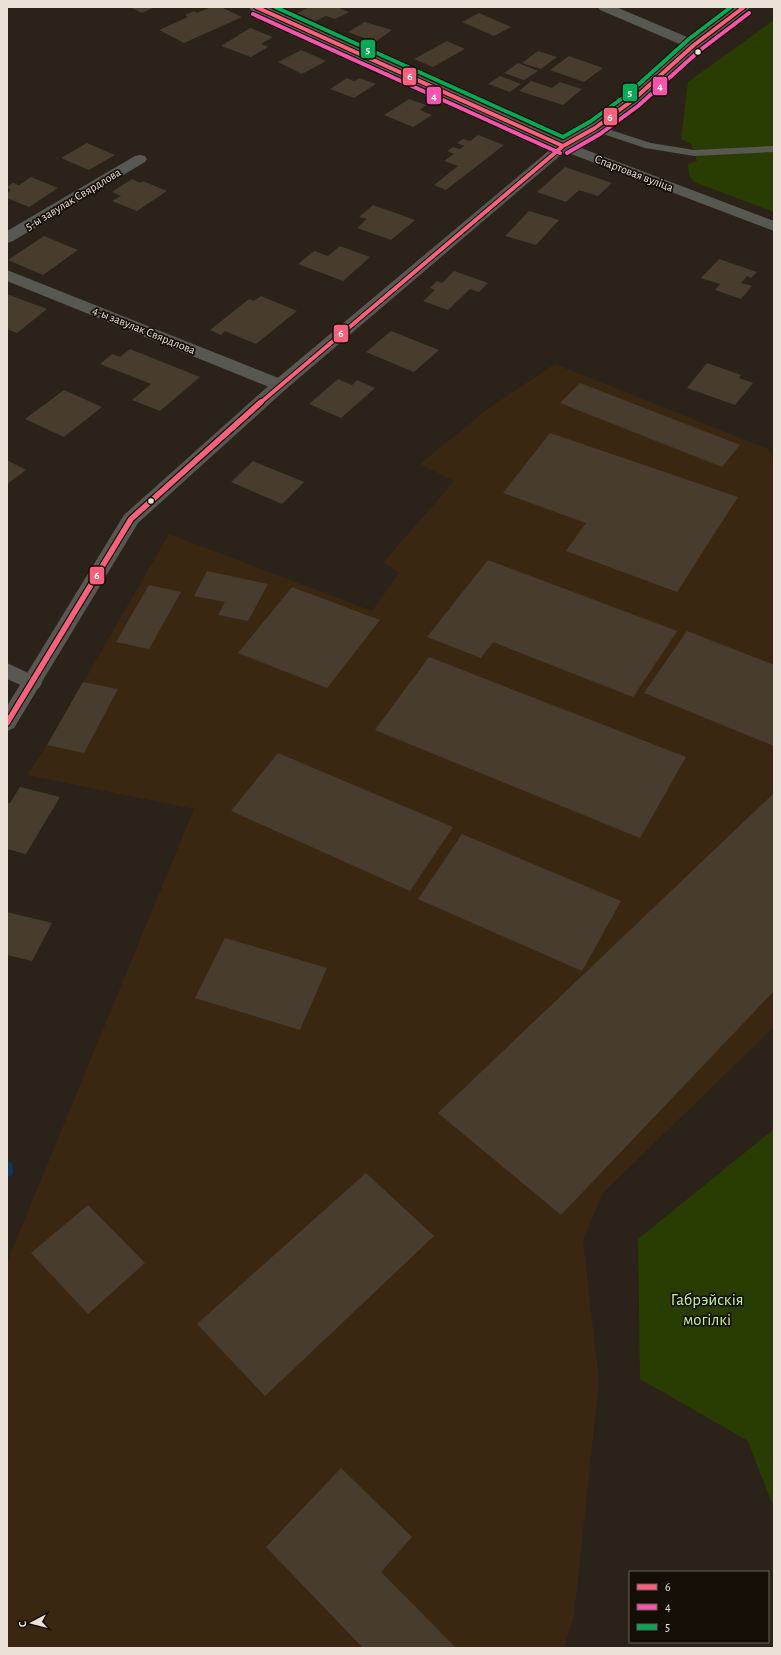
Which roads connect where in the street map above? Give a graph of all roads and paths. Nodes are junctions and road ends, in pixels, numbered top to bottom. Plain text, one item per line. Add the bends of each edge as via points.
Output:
1 (256, 7) edge
2 (605, 7) edge
3 (744, 7) edge
4 (694, 45) junction
5 (596, 128) junction
6 (563, 146) junction
7 (774, 149) edge
8 (140, 159) dead end
9 (774, 226) edge
10 (7, 238) edge
11 (7, 275) edge
12 (280, 385) junction
13 (7, 670) edge
14 (32, 683) junction
15 (7, 723) edge

1 - 6 street, Спартовая вуліца
2 - 4 street
3 - 4 street
4 - 5 street via 633,100
5 - 6 street
5 - 7 lane via 649,146 694,153
6 - 9 street, Спартовая вуліца
6 - 12 street
8 - 10 street, 5-ы завулак Свярдлова
11 - 12 street, 4-ы завулак Свярдлова
12 - 14 street via 131,519
13 - 14 street
14 - 15 street

